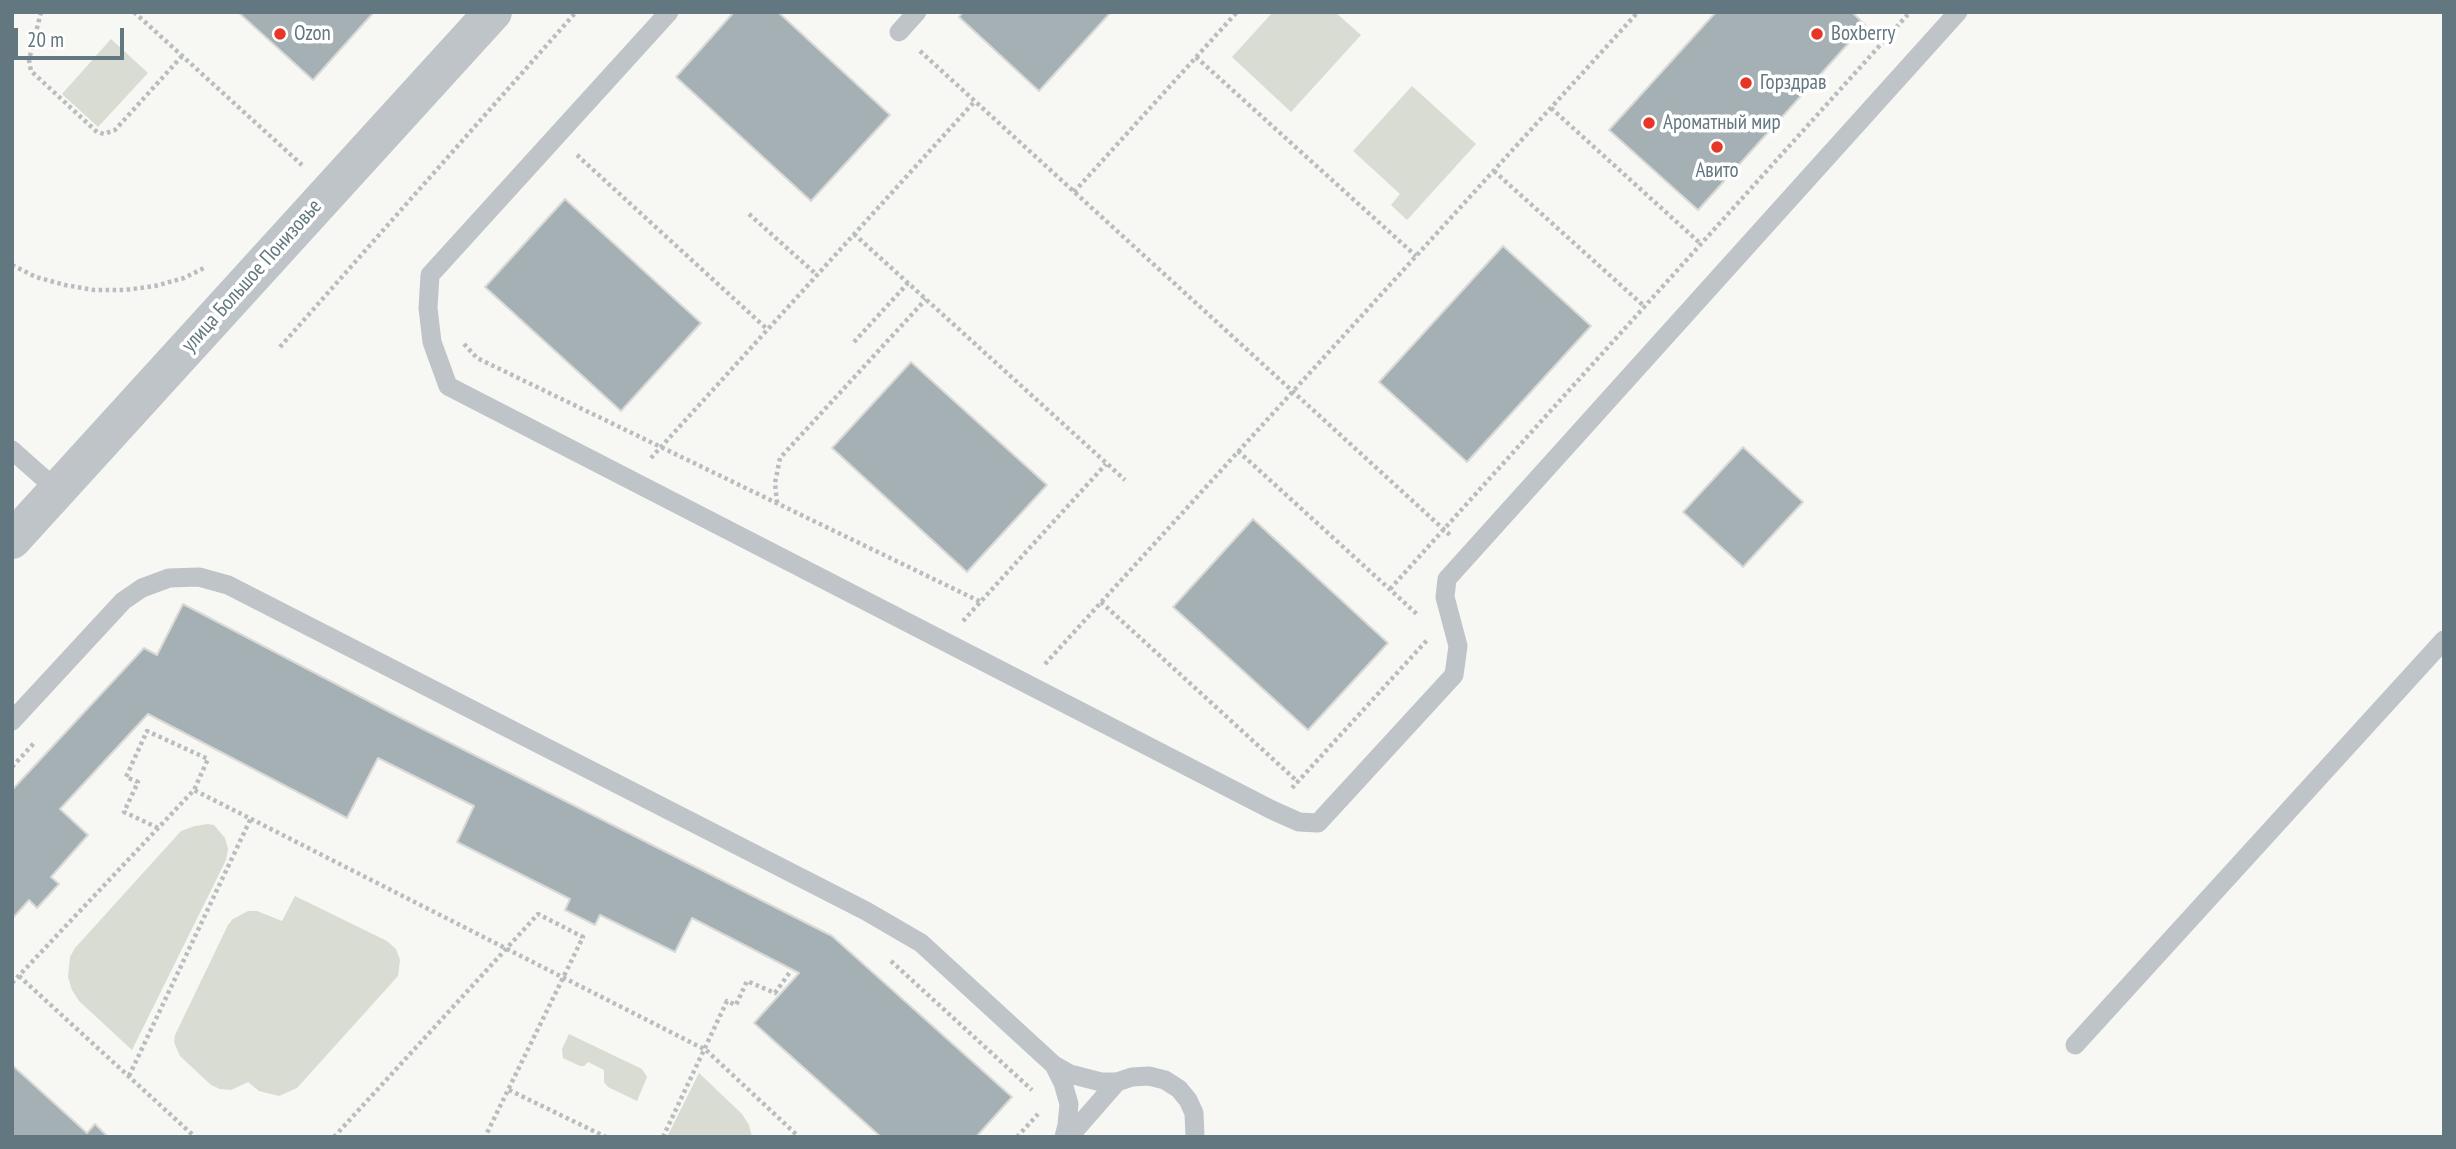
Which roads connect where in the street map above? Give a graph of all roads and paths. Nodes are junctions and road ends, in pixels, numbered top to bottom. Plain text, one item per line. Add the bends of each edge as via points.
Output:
1 (41, 12) edge
2 (134, 12) edge
3 (493, 12) edge
4 (576, 12) edge
5 (669, 12) edge
6 (917, 12) edge
7 (1237, 12) edge
8 (1638, 12) edge
9 (1901, 12) edge
10 (1958, 12) edge
11 (1908, 15) edge
12 (899, 32) joint
13 (182, 56) junction
14 (1196, 57) junction
15 (975, 101) junction
16 (1551, 108) junction
17 (556, 136) junction
18 (302, 165) dead end
19 (1494, 171) junction
20 (1074, 192) junction
21 (749, 214) dead end
22 (854, 234) junction
23 (1701, 244) junction
24 (1416, 256) junction
25 (12, 265) edge
26 (211, 265) dead end
27 (817, 275) junction
28 (908, 283) junction
29 (926, 299) junction
30 (1644, 307) junction
31 (767, 329) junction
32 (459, 338) dead end
33 (854, 342) dead end
34 (280, 347) dead end
35 (1293, 392) junction
36 (661, 447) junction
37 (12, 450) edge
38 (1238, 451) junction
39 (1106, 464) junction
40 (631, 479) junction
41 (1125, 480) dead end
42 (57, 490) junction
43 (777, 504) junction
44 (1444, 530) junction
45 (12, 540) edge
46 (1470, 554) junction
47 (1390, 589) junction
48 (981, 602) junction
49 (1101, 602) junction
50 (1426, 622) dead end
51 (1435, 631) dead end
52 (2444, 640) edge
53 (945, 641) junction
54 (1027, 683) junction
55 (12, 722) edge
56 (44, 733) dead end
57 (12, 767) edge
58 (1298, 782) junction
59 (194, 789) junction
60 (1272, 810) junction
61 (251, 818) junction
62 (158, 828) junction
63 (505, 948) junction
64 (886, 957) dead end
65 (790, 972) dead end
66 (19, 976) junction
67 (564, 978) junction
68 (12, 983) edge
69 (2075, 1045) dead end
70 (706, 1050) junction
71 (1054, 1065) junction
72 (129, 1076) junction
73 (1117, 1082) junction
74 (509, 1090) junction
75 (1036, 1094) dead end
76 (1037, 1104) dead end
77 (195, 1137) edge
78 (334, 1137) edge
79 (485, 1137) edge
80 (606, 1137) edge
81 (663, 1137) edge
82 (799, 1137) edge
83 (1017, 1137) edge
84 (1064, 1137) edge
85 (1069, 1137) edge
86 (1195, 1137) edge

1 - 13 path via 29,60 31,71 97,132 115,130
2 - 13 path
3 - 42 street, улица Большое Понизовье
4 - 34 path
5 - 17 lane
6 - 12 lane
7 - 14 path
8 - 16 path
9 - 11 path
10 - 46 lane
11 - 23 path
12 - 15 path
13 - 18 path
14 - 20 path
14 - 24 path
15 - 20 path
15 - 22 path
16 - 19 path
16 - 23 path
17 - 31 path
17 - 40 lane via 430,275 432,342 448,386
19 - 24 path
19 - 30 path
20 - 35 path
21 - 27 path
22 - 27 path
22 - 28 path
23 - 30 path
24 - 35 path
25 - 26 path via 65,285 115,290 155,286
27 - 31 path
28 - 29 path
28 - 33 path
29 - 39 path
29 - 43 path via 780,458
30 - 44 path
31 - 36 path
32 - 36 path via 477,358
35 - 38 path
35 - 44 path
36 - 40 path
36 - 43 path
37 - 42 lane
38 - 47 path
38 - 49 path
39 - 41 path
39 - 48 path
40 - 53 lane
42 - 45 street, улица Большое Понизовье
43 - 48 path
44 - 46 path
44 - 47 path
46 - 60 lane via 1447,579 1445,597 1458,646 1454,675 1318,822 1299,822
47 - 50 path
48 - 53 path
49 - 54 path
49 - 58 path
51 - 58 path
52 - 69 lane
53 - 54 lane
54 - 60 lane
55 - 71 lane via 123,601 142,588 169,578 199,577 228,585 887,922 922,943
56 - 57 path
58 - 60 path
59 - 61 path
59 - 62 path
59 - 62 path via 208,759 147,730 126,776 138,782 124,812
61 - 63 path
61 - 72 path
62 - 66 path
63 - 67 path
63 - 67 path via 538,914 572,931 583,937
63 - 78 path
64 - 75 path
65 - 70 path via 775,993 747,981 736,1005 727,1001
66 - 68 path
66 - 72 path
67 - 70 path
67 - 74 path
70 - 81 path
70 - 82 path
71 - 73 lane via 1086,1079
71 - 84 lane via 1069,1104
72 - 77 path
73 - 85 lane
73 - 86 lane via 1149,1076 1178,1089 1194,1113
74 - 79 path
74 - 80 path
76 - 83 path via 1038,1115

